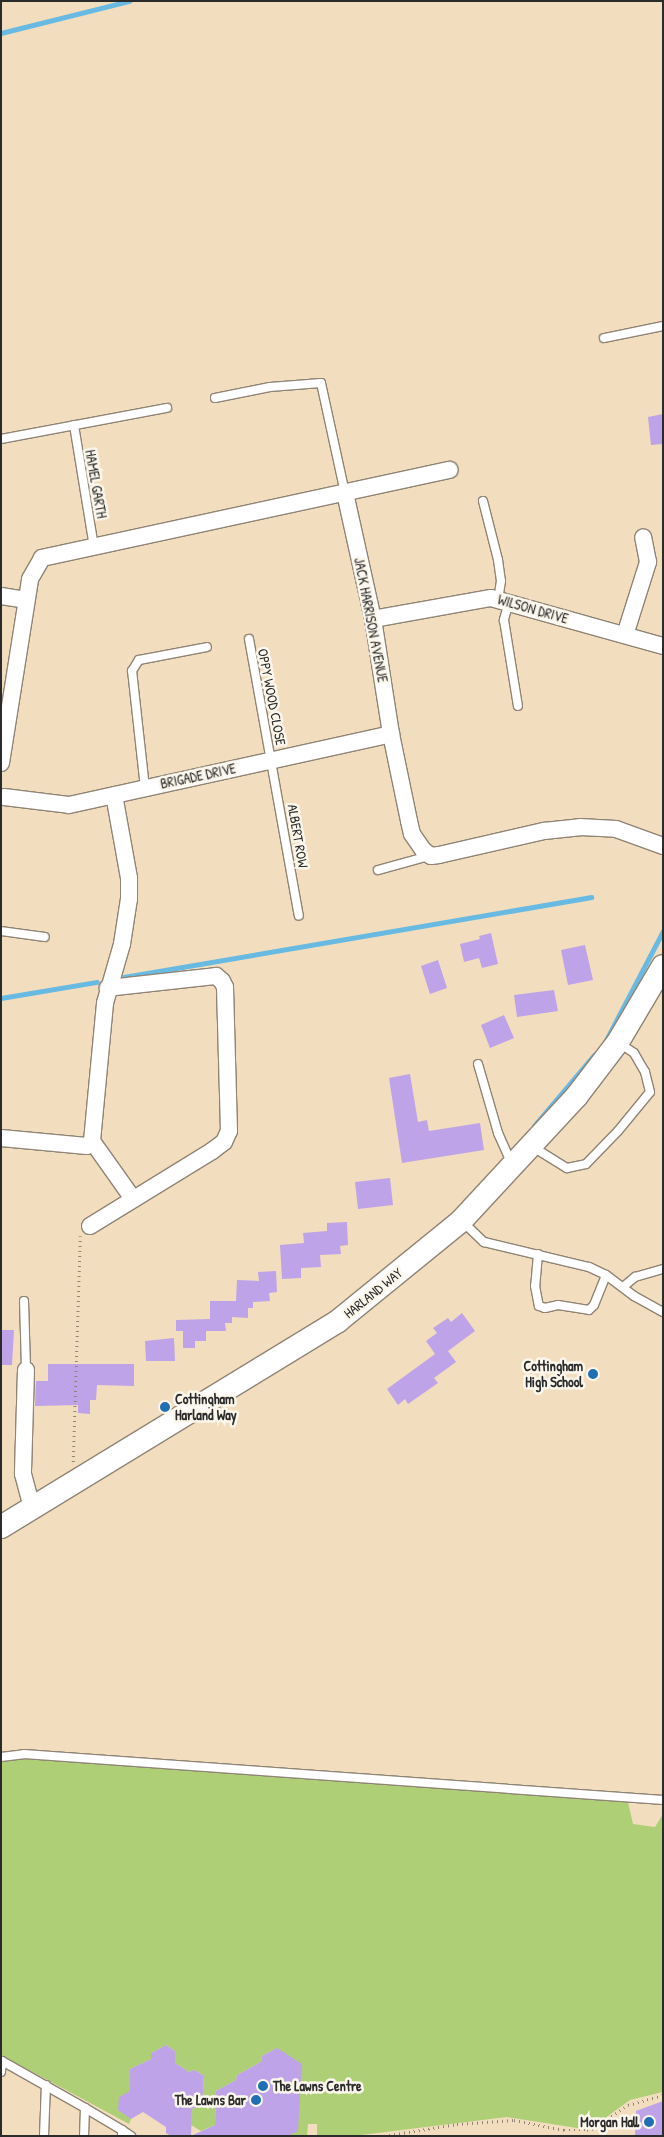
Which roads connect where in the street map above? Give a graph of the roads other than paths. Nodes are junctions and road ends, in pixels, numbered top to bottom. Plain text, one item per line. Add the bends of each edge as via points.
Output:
1 (663, 326) edge
2 (604, 338) dead end
3 (215, 398) dead end
4 (167, 408) dead end
5 (74, 426) junction
6 (1, 439) edge
7 (450, 470) dead end
8 (345, 493) junction
9 (483, 501) dead end
10 (643, 537) dead end
11 (94, 547) junction
12 (655, 561) edge
13 (1, 596) edge
14 (26, 600) junction
15 (503, 601) junction
16 (373, 619) junction
17 (625, 635) junction
18 (248, 639) dead end
19 (663, 646) edge
20 (207, 647) dead end
21 (518, 706) dead end
22 (391, 734) junction
23 (272, 760) junction
24 (1, 763) edge
25 (145, 788) junction
26 (114, 795) junction
27 (2, 798) edge
28 (663, 846) edge
29 (431, 856) junction
30 (378, 870) dead end
31 (299, 916) dead end
32 (1, 931) edge
33 (45, 937) dead end
34 (663, 966) edge
35 (108, 988) junction
36 (618, 1042) junction
37 (478, 1064) dead end
38 (1, 1138) edge
39 (92, 1141) junction
40 (532, 1146) junction
41 (513, 1166) junction
42 (133, 1199) junction
43 (461, 1221) junction
44 (90, 1226) road end
45 (538, 1254) junction
46 (663, 1269) edge
47 (606, 1275) junction
48 (623, 1287) junction
49 (24, 1301) dead end
50 (663, 1312) edge
51 (26, 1370) joint
52 (32, 1508) junction
53 (1, 1526) edge
54 (1, 1757) edge
55 (663, 1800) edge
56 (2, 2061) edge
57 (1, 2072) edge
58 (46, 2085) junction
59 (85, 2108) junction
60 (122, 2133) edge
61 (44, 2136) edge
62 (84, 2136) edge
63 (131, 2136) edge

1 - 2 lane
3 - 8 lane via 270,387 321,384
4 - 5 lane
5 - 6 lane
5 - 11 lane, HAMEL GARTH
7 - 8 street
8 - 11 street
8 - 16 street, JACK HARRISON AVENUE
9 - 15 lane via 498,560
10 - 12 street
11 - 14 street via 42,558 30,578
12 - 17 street
13 - 14 street
14 - 24 street
15 - 16 street, WILSON DRIVE via 480,598
15 - 17 street, WILSON DRIVE
15 - 21 lane
16 - 22 street, JACK HARRISON AVENUE
17 - 19 street, WILSON DRIVE
18 - 23 lane, OPPY WOOD CLOSE
20 - 25 lane via 138,660 132,671
22 - 23 street, BRIGADE DRIVE
22 - 29 street, JACK HARRISON AVENUE via 412,834
23 - 25 street, BRIGADE DRIVE
23 - 31 lane, ALBERT ROW
25 - 26 street, BRIGADE DRIVE
26 - 27 street, BRIGADE DRIVE via 69,805
26 - 35 street via 129,878 129,899 122,944
28 - 29 street via 616,828 580,827
29 - 30 lane
32 - 33 lane
34 - 36 main road, HARLAND WAY
35 - 39 street
35 - 42 street via 216,976 225,987 229,1131 224,1142 212,1152
36 - 40 main road, HARLAND WAY
36 - 40 lane via 634,1054 646,1072 650,1092 586,1164 567,1168
37 - 41 lane via 498,1133
38 - 39 street via 87,1146
39 - 42 street
40 - 41 main road, HARLAND WAY
41 - 43 main road, HARLAND WAY
42 - 44 street
43 - 45 lane via 484,1242
43 - 52 main road, HARLAND WAY via 338,1321
45 - 47 lane
45 - 47 lane via 535,1286 540,1306 545,1308 558,1305 589,1310
46 - 48 lane via 635,1277
47 - 48 lane
48 - 50 lane
49 - 51 lane
51 - 52 street via 23,1474
52 - 53 main road, HARLAND WAY
54 - 55 lane via 24,1754
56 - 57 lane
56 - 58 lane
58 - 59 lane
58 - 61 lane
59 - 60 lane
59 - 62 lane
60 - 63 lane

